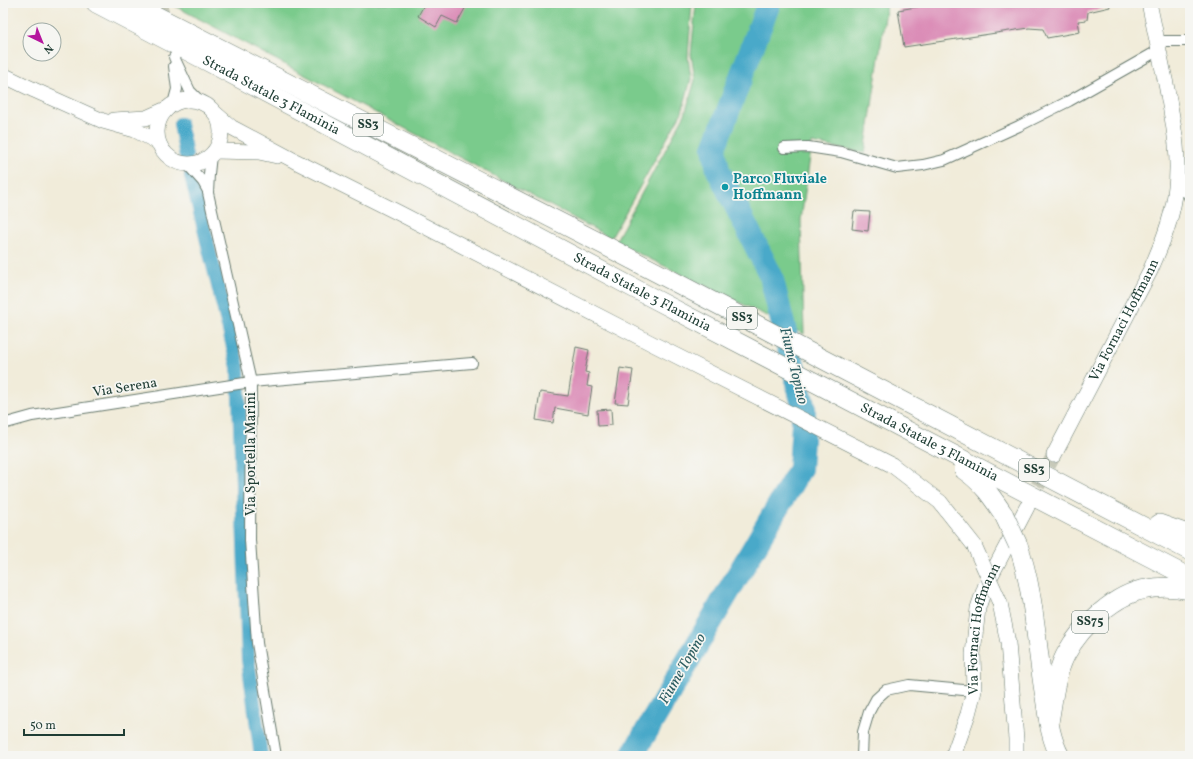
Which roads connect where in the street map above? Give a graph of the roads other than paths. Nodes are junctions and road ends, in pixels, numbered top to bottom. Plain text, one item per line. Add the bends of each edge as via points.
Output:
1 (96, 3) edge
2 (131, 3) edge
3 (1149, 3) edge
4 (1190, 41) edge
5 (1158, 45) junction
6 (3, 75) edge
7 (201, 102) junction
8 (169, 107) junction
9 (216, 114) junction
10 (103, 121) junction
11 (158, 142) junction
12 (784, 148) dead end
13 (213, 153) junction
14 (295, 161) junction
15 (187, 164) junction
16 (1177, 179) junction
17 (208, 193) junction
18 (1190, 198) edge
19 (472, 363) dead end
20 (250, 383) junction
21 (886, 393) junction
22 (874, 414) junction
23 (3, 424) edge
24 (1054, 455) tunnel mouth
25 (1027, 507) tunnel mouth
26 (1190, 535) edge
27 (1190, 552) edge
28 (1190, 578) edge
29 (1190, 590) edge
30 (974, 691) junction
31 (1049, 722) junction
32 (276, 756) edge
33 (862, 756) edge
34 (953, 756) edge
35 (1016, 756) edge
36 (1060, 756) edge

1 - 22 highway, Strada Statale 3 Flaminia / SS3
2 - 21 highway, Strada Statale 3 Flaminia / SS3 via 606,246
3 - 5 main road, Via Fornaci Hoffmann
4 - 5 street
5 - 12 street via 1069,101 944,160 897,168 841,152 808,147
5 - 16 main road, Via Fornaci Hoffmann via 1177,150
6 - 10 main road
7 - 8 main road via 182,100
7 - 8 street via 190,91 174,56 177,89
7 - 9 main road
8 - 10 main road via 146,118
8 - 11 main road via 161,116 158,125
9 - 13 main road, Via Sportella Marini via 222,133 220,143
9 - 14 main road via 231,126
10 - 11 main road via 134,130
11 - 15 main road via 169,157
13 - 14 main road via 258,152
13 - 15 main road via 200,162
13 - 17 street, Via Sportella Marini
14 - 35 main road, bridge via 892,465 940,502 974,545 1000,603 1008,642
15 - 17 street via 203,182
16 - 18 street
16 - 24 main road, Via Fornaci Hoffmann via 1175,197 1163,241
17 - 20 street, Via Sportella Marini
19 - 20 street, Via Serena
20 - 23 street, Via Serena via 32,416
20 - 32 street, Via Sportella Marini via 250,540 257,643
21 - 26 highway via 926,408 1161,525
21 - 27 highway, Strada Statale 3 Flaminia / SS3
22 - 28 highway, Strada Statale 3 Flaminia / SS3
22 - 31 highway, SS75, bridge via 912,441 973,476 986,489 1004,515 1025,564
25 - 30 main road, Via Fornaci Hoffmann via 985,587 978,608 973,654
29 - 31 highway, SS75 via 1174,587 1146,589 1122,597 1098,614 1081,632 1066,654 1058,673
30 - 33 street via 909,685 886,690 876,699 869,712 863,732
30 - 34 main road, Via Fornaci Hoffmann
31 - 36 highway, SS75

